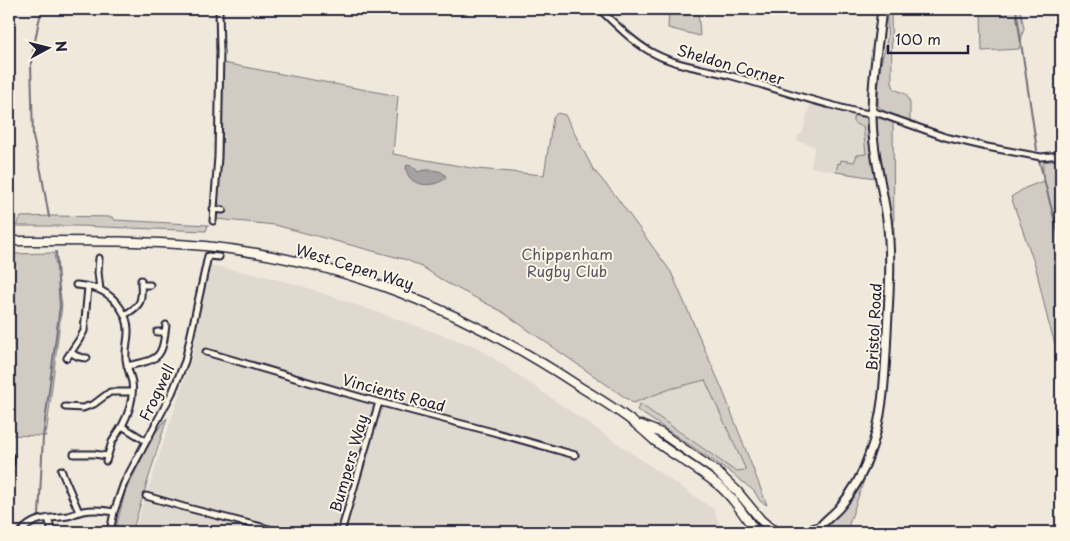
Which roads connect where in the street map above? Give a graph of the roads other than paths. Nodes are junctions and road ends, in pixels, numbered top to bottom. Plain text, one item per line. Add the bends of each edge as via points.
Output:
1 (219, 9) edge
2 (599, 9) edge
3 (882, 9) edge
4 (872, 112) junction
5 (1061, 155) edge
6 (213, 209) junction
7 (223, 210) dead end
8 (213, 221) dead end
9 (9, 241) edge
10 (201, 254) dead end
11 (208, 256) junction
12 (219, 257) dead end
13 (100, 258) dead end
14 (76, 285) dead end
15 (150, 285) dead end
16 (88, 287) junction
17 (100, 290) junction
18 (124, 315) junction
19 (166, 325) dead end
20 (157, 332) dead end
21 (165, 332) junction
22 (71, 352) junction
23 (206, 352) dead end
24 (67, 358) dead end
25 (87, 358) dead end
26 (127, 366) junction
27 (132, 392) junction
28 (379, 402) junction
29 (65, 407) dead end
30 (632, 421) junction
31 (122, 426) junction
32 (146, 441) junction
33 (77, 452) dead end
34 (575, 455) dead end
35 (61, 470) dead end
36 (146, 496) dead end
37 (79, 512) junction
38 (114, 512) junction
39 (48, 518) junction
40 (818, 529) edge
41 (21, 532) edge
42 (52, 532) edge
43 (110, 532) edge
44 (281, 532) edge
45 (341, 532) edge
46 (756, 532) edge
47 (778, 532) edge
48 (805, 532) edge

1 - 6 street via 218,157
2 - 4 street, Sheldon Corner via 641,46 666,59 809,100
3 - 4 main road, Bristol Road
4 - 5 street, Sheldon Corner via 945,137 987,147 1040,157
4 - 40 main road, Bristol Road via 889,248 882,408 872,447 852,492
6 - 7 street
6 - 8 street
9 - 30 highway, West Cepen Way via 155,242 207,246 293,260 349,275 428,303 483,330 548,366
10 - 11 street
11 - 12 street
11 - 32 street, Frogwell via 185,361
13 - 17 street
14 - 16 street
15 - 18 street via 141,282 140,304
16 - 17 street
16 - 22 street via 84,330
17 - 18 street
18 - 26 street via 128,332
19 - 21 street
20 - 21 street
21 - 26 street via 162,348 156,357
22 - 24 street
22 - 25 street
23 - 28 street, Vincients Road
26 - 27 street
27 - 29 street via 112,392 82,408
27 - 31 street
28 - 34 street, Vincients Road
28 - 45 street, Bumpers Way
30 - 46 highway, West Cepen Way via 718,485
30 - 47 highway, West Cepen Way via 661,433 716,471 761,520
31 - 32 street
31 - 33 street via 107,459
32 - 38 street, Frogwell via 126,478
35 - 37 street
36 - 44 street
37 - 38 street
37 - 39 street
38 - 43 street, Frogwell
39 - 41 street via 33,522
39 - 42 street
40 - 48 main road, Bristol Road

